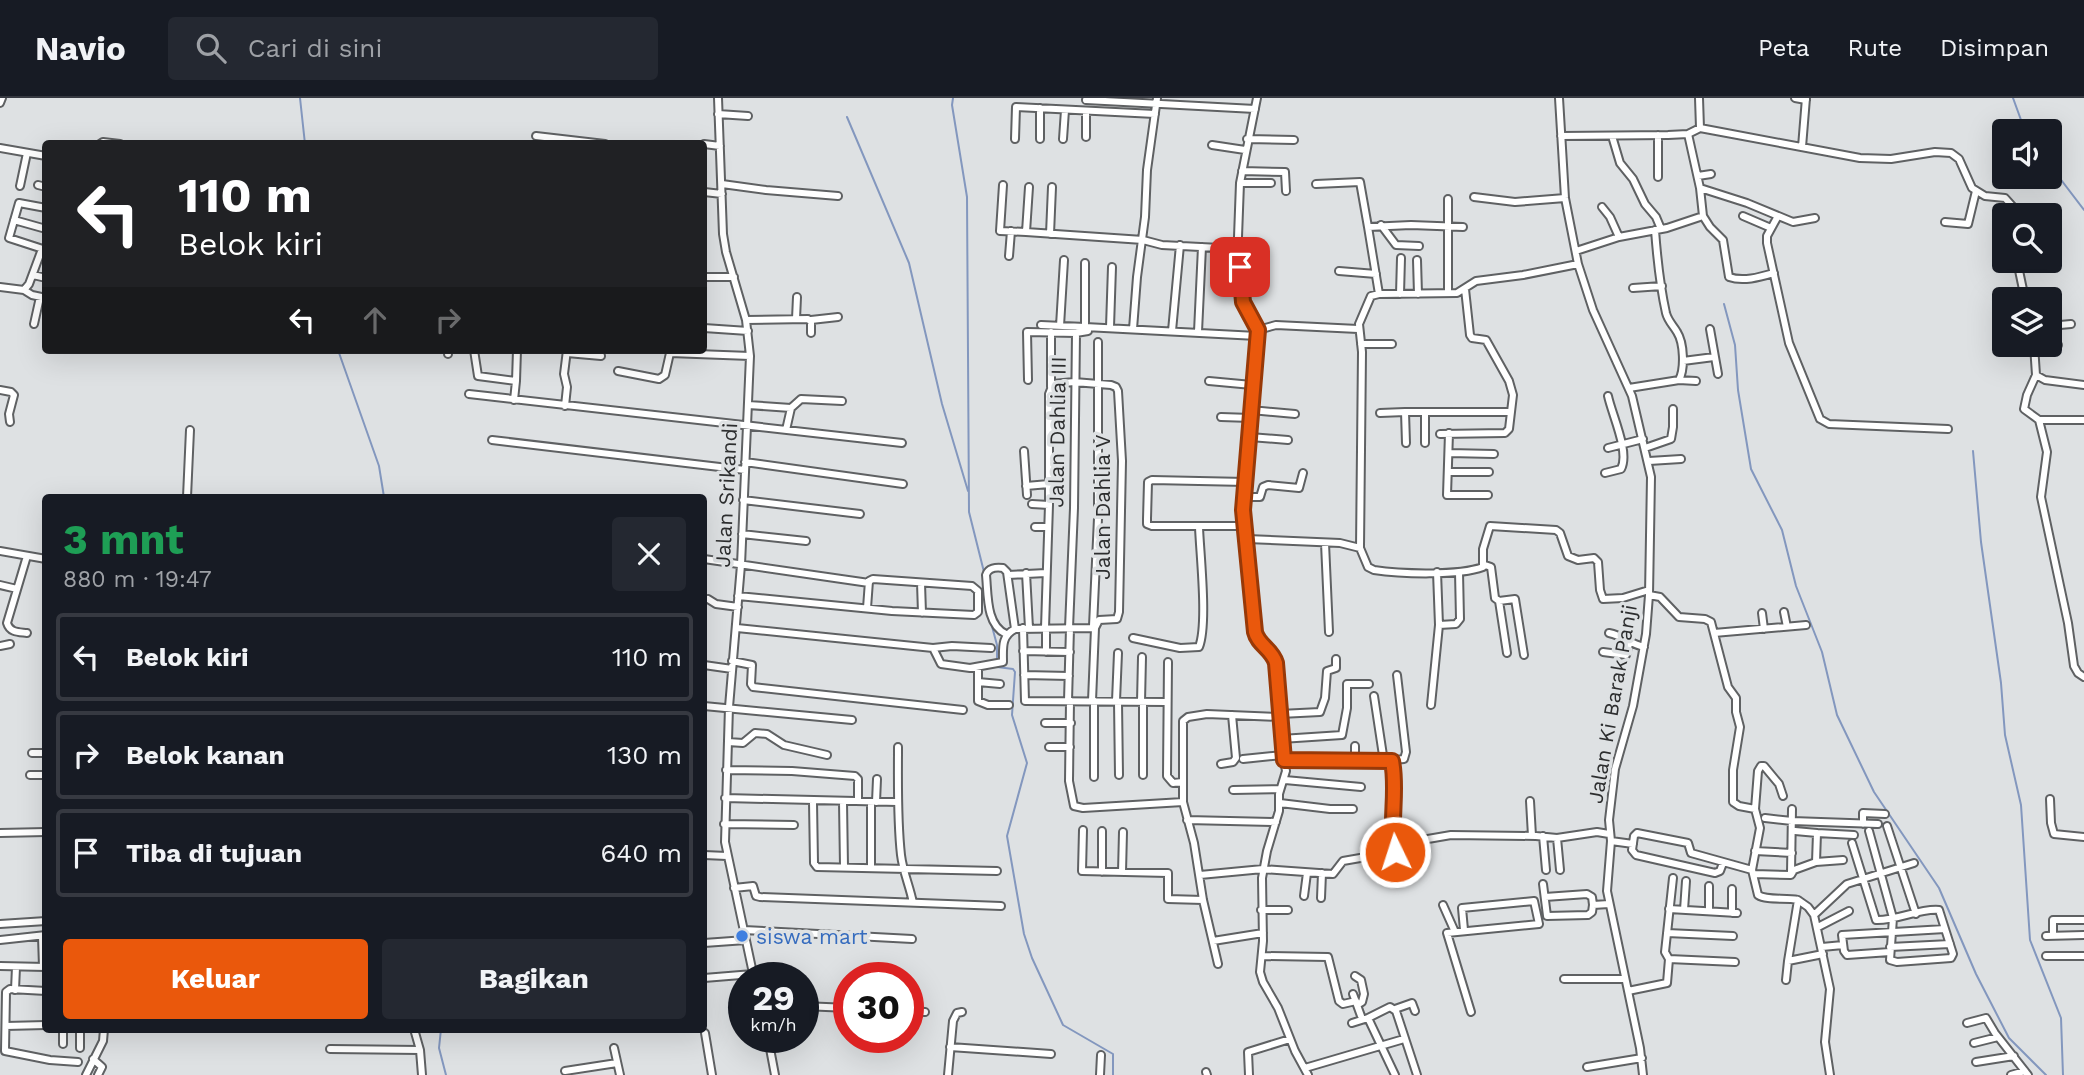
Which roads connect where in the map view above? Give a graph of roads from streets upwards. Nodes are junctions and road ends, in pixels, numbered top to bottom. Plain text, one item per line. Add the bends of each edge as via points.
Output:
1 (718, 98) edge
2 (1257, 98) edge
3 (1559, 98) edge
4 (1699, 98) edge
5 (1795, 98) edge
6 (1806, 99) edge
7 (1086, 100) dead end
8 (1157, 100) edge
9 (1040, 108) junction
10 (1255, 109) junction
11 (1065, 110) junction
12 (1086, 112) junction
13 (718, 114) junction
14 (1156, 114) junction
15 (748, 116) dead end
16 (1700, 128) junction
17 (1688, 134) junction
18 (1658, 135) junction
19 (536, 136) dead end
20 (1561, 136) junction
21 (1612, 136) junction
22 (1086, 137) dead end
23 (1015, 139) dead end
24 (1040, 139) dead end
25 (1063, 139) dead end
26 (1247, 139) junction
27 (570, 140) edge
28 (1294, 140) dead end
29 (707, 144) edge
30 (1212, 145) dead end
31 (720, 146) junction
32 (1802, 147) junction
33 (0, 148) edge
34 (1245, 150) junction
35 (27, 153) junction
36 (42, 155) edge
37 (1242, 171) junction
38 (1711, 174) dead end
39 (1698, 176) junction
40 (1658, 177) dead end
41 (1240, 183) junction
42 (1270, 183) dead end
43 (722, 184) junction
44 (1315, 184) dead end
45 (1003, 185) dead end
46 (20, 186) dead end
47 (1029, 187) dead end
48 (1052, 187) dead end
49 (1700, 188) junction
50 (1286, 191) dead end
51 (1976, 191) junction
52 (707, 192) edge
53 (722, 194) junction
54 (838, 196) dead end
55 (1474, 197) dead end
56 (1566, 198) junction
57 (1448, 199) dead end
58 (2010, 203) edge
59 (42, 207) edge
60 (1602, 207) dead end
61 (1703, 216) junction
62 (1743, 216) dead end
63 (1778, 216) junction
64 (1815, 218) dead end
65 (14, 220) junction
66 (1945, 222) dead end
67 (1381, 225) junction
68 (1447, 226) junction
69 (1368, 227) junction
70 (1463, 227) dead end
71 (42, 228) edge
72 (1770, 228) junction
73 (1658, 230) junction
74 (1011, 231) junction
75 (1026, 232) junction
76 (1050, 234) junction
77 (1619, 237) junction
78 (1143, 240) junction
79 (1180, 245) junction
80 (1202, 247) junction
81 (1419, 247) dead end
82 (42, 248) edge
83 (1239, 249) junction
84 (1576, 251) junction
85 (42, 254) edge
86 (1009, 256) dead end
87 (1401, 258) dead end
88 (1063, 260) dead end
89 (1418, 260) dead end
90 (1085, 263) dead end
91 (1578, 264) junction
92 (1112, 267) dead end
93 (1339, 271) dead end
94 (1774, 273) junction
95 (1376, 274) junction
96 (33, 275) junction
97 (42, 277) edge
98 (707, 277) edge
99 (734, 277) junction
100 (1662, 285) junction
101 (0, 286) edge
102 (1633, 288) dead end
103 (1465, 289) junction
104 (24, 290) junction
105 (1448, 293) junction
106 (1379, 294) junction
107 (1400, 294) junction
108 (1418, 294) junction
109 (42, 297) edge
110 (797, 297) dead end
111 (42, 300) edge
112 (838, 317) dead end
113 (796, 319) junction
114 (746, 320) junction
115 (811, 320) junction
116 (34, 324) dead end
117 (2071, 324) dead end
118 (1041, 325) dead end
119 (2062, 325) edge
120 (1060, 326) junction
121 (1110, 327) junction
122 (707, 328) edge
123 (1086, 329) junction
124 (1133, 329) junction
125 (1358, 329) junction
126 (1710, 329) dead end
127 (748, 331) junction
128 (1172, 331) junction
129 (1051, 332) junction
130 (1198, 332) junction
131 (811, 333) dead end
132 (1076, 333) junction
133 (1257, 333) junction
134 (1098, 342) dead end
135 (1361, 344) junction
136 (1392, 344) dead end
137 (475, 354) edge
138 (517, 354) edge
139 (567, 354) edge
140 (584, 354) edge
141 (670, 354) joint
142 (601, 356) dead end
143 (750, 356) junction
144 (1714, 357) junction
145 (2035, 357) edge
146 (1683, 361) junction
147 (618, 371) dead end
148 (1718, 374) dead end
149 (2036, 376) junction
150 (1028, 380) dead end
151 (1679, 380) junction
152 (516, 381) junction
153 (1209, 381) dead end
154 (1696, 381) dead end
155 (1074, 382) junction
156 (1098, 384) junction
157 (1252, 385) junction
158 (2084, 385) edge
159 (1051, 387) junction
160 (1629, 388) junction
161 (0, 390) edge
162 (469, 394) dead end
163 (1608, 396) dead end
164 (514, 400) junction
165 (842, 401) dead end
166 (748, 405) junction
167 (565, 406) junction
168 (791, 408) junction
169 (1673, 409) dead end
170 (1380, 412) dead end
171 (1405, 412) junction
172 (1425, 412) junction
173 (1511, 412) junction
174 (1251, 414) junction
175 (1295, 414) dead end
176 (1221, 416) dead end
177 (2039, 420) junction
178 (2083, 421) edge
179 (10, 422) dead end
180 (747, 424) junction
181 (1948, 429) dead end
182 (190, 430) dead end
183 (786, 430) junction
184 (1440, 433) dead end
185 (1449, 433) junction
186 (1250, 438) junction
187 (1643, 439) junction
188 (492, 440) dead end
189 (1288, 440) dead end
190 (902, 443) dead end
191 (1406, 443) dead end
192 (1425, 443) dead end
193 (1622, 445) junction
194 (1608, 448) dead end
195 (1645, 448) junction
196 (1024, 451) dead end
197 (1449, 453) junction
198 (1494, 454) dead end
199 (1681, 459) dead end
200 (1649, 461) junction
201 (745, 466) junction
202 (1448, 472) junction
203 (1489, 472) dead end
204 (1605, 472) dead end
205 (1303, 473) dead end
206 (1246, 482) junction
207 (904, 484) dead end
208 (1049, 484) junction
209 (1027, 486) junction
210 (187, 494) edge
211 (1027, 495) dead end
212 (1488, 495) dead end
213 (1245, 497) junction
214 (743, 500) junction
215 (1032, 504) dead end
216 (1049, 505) junction
217 (860, 514) dead end
218 (1245, 526) junction
219 (1035, 527) dead end
220 (1048, 527) junction
221 (1199, 527) junction
222 (742, 534) junction
223 (1247, 539) junction
224 (806, 541) dead end
225 (1325, 542) junction
226 (1360, 548) junction
227 (0, 551) edge
228 (27, 556) junction
229 (42, 558) edge
230 (707, 559) edge
231 (741, 565) junction
232 (1485, 565) junction
233 (1437, 572) junction
234 (1459, 572) junction
235 (1026, 573) junction
236 (1046, 573) junction
237 (1008, 575) junction
238 (869, 583) junction
239 (921, 583) junction
240 (0, 585) edge
241 (17, 589) junction
242 (1649, 593) junction
243 (738, 596) junction
244 (708, 599) dead end
245 (1499, 601) junction
246 (738, 607) junction
247 (867, 608) junction
248 (1784, 612) dead end
249 (922, 613) junction
250 (1762, 613) dead end
251 (1439, 625) junction
252 (1806, 625) dead end
253 (1787, 627) junction
254 (737, 628) junction
255 (1022, 628) junction
256 (1045, 628) junction
257 (1070, 628) junction
258 (1094, 628) junction
259 (1764, 629) junction
260 (1329, 632) dead end
261 (27, 633) dead end
262 (1609, 633) dead end
263 (1714, 633) junction
264 (1006, 634) junction
265 (1133, 638) dead end
266 (1629, 644) junction
267 (10, 645) dead end
268 (0, 646) edge
269 (1644, 647) junction
270 (933, 648) junction
271 (991, 648) dead end
272 (1023, 651) junction
273 (1046, 652) junction
274 (1070, 652) junction
275 (1603, 652) dead end
276 (1118, 653) dead end
277 (1507, 653) dead end
278 (1524, 654) dead end
279 (1142, 657) dead end
280 (1336, 659) dead end
281 (733, 661) junction
282 (1168, 662) dead end
283 (707, 665) edge
284 (978, 667) junction
285 (732, 669) junction
286 (1024, 675) junction
287 (1397, 675) dead end
288 (1069, 676) junction
289 (2084, 677) edge
290 (978, 682) junction
291 (1000, 684) dead end
292 (1369, 684) dead end
293 (1374, 696) dead end
294 (1069, 701) junction
295 (1093, 701) junction
296 (1117, 701) junction
297 (1142, 702) junction
298 (1167, 702) junction
299 (1009, 705) dead end
300 (1431, 705) dead end
301 (707, 706) edge
302 (729, 707) junction
303 (962, 710) dead end
304 (1232, 715) junction
305 (1280, 716) junction
306 (852, 720) dead end
307 (1045, 723) dead end
308 (1071, 723) junction
309 (1281, 739) junction
310 (728, 742) junction
311 (1355, 746) dead end
312 (898, 747) dead end
313 (1049, 747) dead end
314 (1070, 747) junction
315 (32, 753) dead end
316 (42, 753) edge
317 (827, 755) dead end
318 (1284, 757) junction
319 (1242, 759) dead end
320 (1392, 761) junction
321 (1356, 762) junction
322 (1384, 762) junction
323 (1221, 764) dead end
324 (726, 770) junction
325 (30, 775) dead end
326 (42, 775) edge
327 (1119, 775) dead end
328 (1143, 775) dead end
329 (1094, 777) dead end
330 (877, 779) dead end
331 (1285, 780) junction
332 (1182, 782) junction
333 (1361, 787) dead end
334 (1280, 789) junction
335 (1233, 790) dead end
336 (1783, 796) dead end
337 (725, 798) junction
338 (2050, 799) dead end
339 (1530, 801) dead end
340 (813, 802) junction
341 (843, 802) junction
342 (858, 802) junction
343 (874, 802) junction
344 (897, 802) junction
345 (1183, 802) junction
346 (1280, 803) junction
347 (1353, 808) dead end
348 (1792, 808) dead end
349 (1755, 810) junction
350 (1885, 814) dead end
351 (1765, 818) dead end
352 (1187, 820) junction
353 (1792, 821) junction
354 (1276, 822) junction
355 (724, 824) junction
356 (1863, 824) junction
357 (1878, 824) dead end
358 (794, 825) dead end
359 (1887, 826) dead end
360 (1083, 830) dead end
361 (1102, 831) dead end
362 (1795, 831) dead end
363 (1869, 831) dead end
364 (42, 832) edge
365 (1123, 832) dead end
366 (0, 833) edge
367 (1817, 834) junction
368 (1532, 836) junction
369 (1542, 836) junction
370 (2084, 837) edge
371 (1558, 838) junction
372 (1610, 838) junction
373 (1633, 844) junction
374 (1755, 851) junction
375 (1395, 852) junction
376 (1792, 853) junction
377 (707, 855) edge
378 (727, 856) junction
379 (1843, 860) dead end
380 (1816, 862) junction
381 (1723, 863) junction
382 (1914, 863) dead end
383 (844, 867) junction
384 (871, 867) junction
385 (1901, 867) junction
386 (903, 868) junction
387 (1263, 869) junction
388 (1546, 870) dead end
389 (1560, 870) dead end
390 (997, 871) dead end
391 (1102, 872) junction
392 (1122, 872) junction
393 (1753, 872) junction
394 (1307, 873) junction
395 (1322, 873) junction
396 (1881, 873) junction
397 (1200, 875) junction
398 (1791, 875) junction
399 (1673, 878) dead end
400 (1862, 878) junction
401 (1686, 881) dead end
402 (1543, 884) dead end
403 (1709, 886) dead end
404 (734, 888) junction
405 (1732, 889) dead end
406 (1304, 896) dead end
407 (1545, 897) junction
408 (1321, 898) dead end
409 (1203, 900) junction
410 (1798, 900) junction
411 (913, 903) junction
412 (1609, 904) junction
413 (1443, 905) dead end
414 (1593, 905) junction
415 (1001, 906) dead end
416 (1670, 909) junction
417 (1261, 910) junction
418 (1288, 910) dead end
419 (1684, 910) junction
420 (1709, 911) junction
421 (1849, 911) dead end
422 (1916, 914) junction
423 (1814, 915) junction
424 (1547, 916) junction
425 (1538, 917) junction
426 (1892, 918) junction
427 (2084, 920) edge
428 (42, 921) edge
429 (0, 924) edge
430 (1818, 927) junction
431 (1945, 929) junction
432 (744, 930) junction
433 (1464, 930) junction
434 (1892, 931) junction
435 (1455, 932) junction
436 (1263, 933) junction
437 (1667, 933) junction
438 (2084, 935) edge
439 (42, 936) edge
440 (1733, 936) dead end
441 (912, 939) dead end
442 (0, 940) edge
443 (746, 940) junction
444 (1213, 941) junction
445 (707, 943) edge
446 (1950, 944) junction
447 (1843, 945) junction
448 (1823, 950) junction
449 (1890, 950) junction
450 (1262, 956) junction
451 (2046, 956) dead end
452 (2084, 956) edge
453 (1669, 959) junction
454 (1788, 961) junction
455 (751, 962) edge
456 (1735, 962) dead end
457 (1218, 964) dead end
458 (0, 966) edge
459 (16, 967) junction
460 (42, 967) edge
461 (1355, 976) dead end
462 (728, 977) edge
463 (707, 978) edge
464 (1564, 979) dead end
465 (1625, 979) junction
466 (1786, 980) dead end
467 (15, 990) junction
468 (1628, 991) junction
469 (42, 992) edge
470 (1355, 1000) junction
471 (1395, 1009) junction
472 (1415, 1011) dead end
473 (961, 1012) dead end
474 (1471, 1012) dead end
475 (1365, 1017) junction
476 (1353, 1023) dead end
477 (1967, 1023) dead end
478 (42, 1025) edge
479 (6, 1026) junction
480 (63, 1033) edge
481 (80, 1033) edge
482 (104, 1033) edge
483 (415, 1033) edge
484 (705, 1033) dead end
485 (1998, 1037) junction
486 (1404, 1039) junction
487 (1290, 1040) junction
488 (1974, 1043) dead end
489 (63, 1044) dead end
490 (1382, 1046) junction
491 (950, 1047) junction
492 (80, 1048) dead end
493 (614, 1048) dead end
494 (330, 1049) dead end
495 (420, 1050) junction
496 (771, 1053) edge
497 (1051, 1054) dead end
498 (1101, 1055) dead end
499 (2014, 1056) junction
500 (1642, 1058) junction
501 (93, 1059) junction
502 (78, 1062) dead end
503 (1976, 1062) dead end
504 (617, 1063) junction
505 (1587, 1067) dead end
506 (565, 1071) dead end
507 (1307, 1072) edge
508 (2026, 1073) edge
509 (86, 1075) edge
510 (98, 1075) edge
511 (422, 1075) edge
512 (620, 1075) edge
513 (712, 1075) edge
514 (775, 1075) edge
515 (948, 1075) edge
516 (1100, 1075) edge
517 (1249, 1075) edge
518 (1395, 1075) edge
519 (1417, 1075) edge
520 (1643, 1075) edge
521 (1830, 1075) edge
522 (2011, 1075) edge

1 - 13 street, Jalan Srikandi
2 - 10 street
3 - 20 street, Jalan Ki Barak Panji
4 - 16 street
5 - 6 street
6 - 32 street
7 - 8 street
8 - 10 street
8 - 14 street
9 - 11 street
9 - 23 street via 1016,107
9 - 24 street
10 - 26 street
11 - 12 street
11 - 25 street
12 - 14 street
12 - 22 street
13 - 15 street
13 - 31 street, Jalan Srikandi
14 - 78 street
16 - 17 street
16 - 32 street
17 - 18 street
17 - 39 street
18 - 21 street
18 - 40 street
19 - 27 street
20 - 21 street
20 - 56 street, Jalan Ki Barak Panji
21 - 73 street via 1620,163 1656,217
26 - 28 street
26 - 34 street
29 - 31 street
30 - 34 street
31 - 43 street, Jalan Srikandi
32 - 51 street via 1877,159 1951,153
33 - 35 street
34 - 37 street
35 - 36 street
35 - 46 street
37 - 41 street
37 - 50 street via 1285,172
38 - 39 street
39 - 49 street
41 - 42 street
41 - 83 street
43 - 53 street, Jalan Srikandi
43 - 54 street
44 - 69 street via 1360,182
45 - 74 street via 1000,231
47 - 75 street
48 - 76 street
49 - 61 street
49 - 63 street
51 - 58 street
51 - 66 street via 1968,224
52 - 53 street
53 - 99 street, Jalan Srikandi via 723,234
55 - 56 street via 1515,202
56 - 84 street, Jalan Ki Barak Panji
57 - 68 street
59 - 65 street via 21,202
60 - 77 street
61 - 73 street
61 - 94 street via 1723,240 1731,278
62 - 72 street
63 - 64 street via 1796,222
63 - 72 street
65 - 71 street
65 - 82 street via 9,238
67 - 68 street
67 - 69 street
67 - 81 street via 1396,245
68 - 70 street
68 - 105 street
69 - 95 street
72 - 94 street via 1767,243
73 - 77 street
73 - 100 street
74 - 75 street
74 - 86 street
75 - 76 street
76 - 78 street
77 - 84 street
78 - 79 street
78 - 124 street
79 - 80 street
79 - 128 street
80 - 83 street
80 - 130 street
83 - 133 street via 1243,302
84 - 91 street, Jalan Ki Barak Panji
85 - 96 street
87 - 107 street
88 - 120 street
89 - 108 street
90 - 123 street
91 - 103 street via 1476,281
91 - 160 street, Jalan Ki Barak Panji via 1593,310
92 - 121 street
93 - 95 street
94 - 181 street via 1789,343 1823,422
95 - 106 street
96 - 97 street
96 - 104 street
98 - 99 street
99 - 114 street, Jalan Srikandi
100 - 102 street
100 - 146 street
101 - 104 street
103 - 105 street
103 - 173 street via 1470,335 1486,340 1509,381
104 - 109 street
105 - 108 street
106 - 107 street
106 - 125 street via 1369,298
107 - 108 street
110 - 113 street
111 - 116 street
112 - 115 street
113 - 114 street
113 - 115 street
114 - 127 street, Jalan Srikandi
115 - 131 street
117 - 119 street
118 - 120 street
120 - 123 street
121 - 123 street
121 - 124 street
122 - 127 street
123 - 132 street
124 - 128 street
125 - 133 street via 1284,325
125 - 135 street
126 - 144 street
127 - 143 street, Jalan Srikandi
128 - 130 street
129 - 132 street, Jalan Dahlia III
129 - 150 street, Jalan Dahlia III via 1027,332
129 - 159 street
130 - 133 street
132 - 155 street, Jalan Dahlia III
133 - 157 street
134 - 156 street
135 - 136 street
135 - 226 street
137 - 152 street via 478,376
138 - 152 street
139 - 167 street
140 - 142 street
141 - 143 street
141 - 147 street via 661,379
143 - 166 street, Jalan Srikandi
144 - 146 street
144 - 148 street
145 - 149 street
146 - 151 street
149 - 158 street
149 - 177 street via 2024,409
151 - 154 street
151 - 160 street
152 - 164 street
153 - 157 street
155 - 156 street
155 - 159 street
155 - 257 street, Jalan Dahlia III
156 - 258 street
156 - 258 street, Jalan Dahlia V via 1118,391 1122,500 1118,616 1099,621
157 - 174 street
159 - 208 street
160 - 187 street, Jalan Ki Barak Panji
161 - 179 street via 14,395
162 - 164 street
163 - 193 street
164 - 167 street
165 - 168 street via 801,399
166 - 168 street
166 - 180 street, Jalan Srikandi
167 - 180 street
168 - 183 street
169 - 195 street via 1671,439
170 - 171 street
171 - 172 street
171 - 191 street
172 - 173 street
172 - 192 street
173 - 185 street via 1507,433
174 - 175 street
174 - 176 street
174 - 186 street
177 - 178 street
177 - 289 street via 2048,458 2040,490 2043,512 2074,666
180 - 183 street
180 - 201 street, Jalan Srikandi
182 - 210 street
183 - 190 street
184 - 185 street
185 - 197 street
186 - 189 street
186 - 206 street
187 - 193 street
187 - 195 street, Jalan Ki Barak Panji
188 - 201 street
193 - 194 street
193 - 204 street via 1623,466
195 - 200 street, Jalan Ki Barak Panji
196 - 209 street
197 - 198 street
197 - 202 street
199 - 200 street
200 - 242 street, Jalan Ki Barak Panji
201 - 207 street
201 - 214 street, Jalan Srikandi
202 - 203 street
202 - 212 street via 1447,495
205 - 213 street via 1299,488 1268,485 1260,497
206 - 213 street
206 - 221 street via 1149,481 1147,524
208 - 209 street
208 - 216 street
209 - 211 street
213 - 218 street
214 - 217 street
214 - 222 street, Jalan Srikandi
215 - 216 street
216 - 220 street
218 - 221 street
218 - 223 street
219 - 220 street
220 - 236 street
221 - 265 street via 1203,616 1199,647 1180,648
222 - 224 street
222 - 231 street, Jalan Srikandi
223 - 225 street
223 - 305 street via 1255,632 1274,657
225 - 226 street
225 - 260 street
226 - 233 street via 1371,569
227 - 228 street
228 - 229 street
228 - 241 street
230 - 231 street
231 - 238 street
231 - 243 street, Jalan Srikandi
232 - 234 street
232 - 242 street via 1483,549 1490,526 1556,530 1568,556 1598,562 1603,599
232 - 245 street via 1491,567 1493,594
233 - 234 street
233 - 251 street
234 - 251 street via 1461,619 1456,624
235 - 236 street
235 - 237 street
235 - 255 street
236 - 256 street
237 - 255 street
237 - 264 street via 998,568 986,575 992,623
238 - 239 street via 873,579
238 - 247 street
239 - 249 street
239 - 249 street via 978,590 976,614
240 - 241 street
241 - 261 street via 8,626
242 - 263 street via 1660,597 1679,617 1709,620
242 - 269 street, Jalan Ki Barak Panji
243 - 246 street, Jalan Srikandi
243 - 247 street
244 - 246 street
245 - 277 street
245 - 278 street via 1515,599
246 - 254 street, Jalan Srikandi
247 - 249 street
248 - 253 street
250 - 259 street
251 - 300 street
252 - 253 street
253 - 259 street
254 - 270 street
254 - 281 street, Jalan Srikandi
255 - 256 street
255 - 264 street
255 - 272 street
256 - 257 street
256 - 273 street
257 - 258 street
257 - 274 street, Jalan Dahlia III
258 - 295 street
259 - 263 street
262 - 266 street via 1622,636
263 - 349 street via 1728,687 1736,698 1740,727 1732,769 1733,802
264 - 284 street via 1003,662
266 - 269 street
266 - 275 street via 1626,655
267 - 268 street
269 - 372 street, Jalan Ki Barak Panji via 1615,769
270 - 271 street
270 - 284 street via 945,666
272 - 273 street
272 - 286 street
273 - 274 street
274 - 288 street, Jalan Dahlia III
276 - 296 street
279 - 297 street
280 - 305 street via 1335,669 1327,671 1320,712
281 - 285 street, Jalan Srikandi
281 - 303 street via 752,665 752,687
282 - 298 street
283 - 285 street
284 - 290 street
285 - 302 street, Jalan Srikandi
286 - 288 street
286 - 294 street via 1025,701
287 - 320 street via 1406,752 1404,759
288 - 294 street, Jalan Dahlia III
290 - 291 street
290 - 299 street via 978,701
292 - 309 street via 1348,684 1342,735
293 - 322 street
294 - 295 street
294 - 308 street, Jalan Dahlia III
295 - 296 street
295 - 329 street
296 - 297 street
296 - 327 street
297 - 298 street
297 - 328 street
298 - 332 street via 1167,776 1173,783
301 - 302 street
302 - 306 street
302 - 310 street, Jalan Srikandi
304 - 305 street
304 - 323 street via 1236,758
304 - 332 street via 1185,718
305 - 309 street
307 - 308 street
308 - 314 street, Jalan Dahlia III
309 - 318 street
310 - 317 street via 743,743 755,733 764,733 784,745
310 - 324 street, Jalan Srikandi
311 - 321 street
312 - 344 street
313 - 314 street
314 - 345 street, Jalan Dahlia III via 1071,801 1077,807
315 - 316 street
318 - 319 street
318 - 321 street
318 - 331 street
320 - 322 street
320 - 375 street
321 - 322 street
324 - 337 street, Jalan Srikandi
324 - 342 street via 855,776
325 - 326 street
330 - 343 street
331 - 333 street
331 - 334 street
332 - 345 street
334 - 335 street
334 - 346 street
336 - 349 street via 1772,774 1760,766
337 - 340 street
337 - 355 street, Jalan Srikandi
338 - 370 street via 2054,834
339 - 368 street
340 - 341 street
340 - 383 street via 814,864
341 - 342 street
341 - 383 street
342 - 343 street
343 - 344 street
343 - 384 street
344 - 386 street
345 - 352 street
346 - 347 street
346 - 354 street
348 - 353 street
349 - 374 street via 1760,828
350 - 356 street via 1863,813
351 - 353 street
352 - 354 street
352 - 397 street
353 - 356 street
353 - 376 street
354 - 387 street
355 - 358 street
355 - 378 street, Jalan Srikandi
356 - 357 street
359 - 385 street
360 - 391 street via 1082,871
361 - 391 street
362 - 367 street
363 - 396 street
364 - 366 street
365 - 392 street
367 - 380 street
367 - 400 street via 1853,839
368 - 369 street
368 - 375 street via 1451,835 1422,840
369 - 371 street
369 - 388 street
371 - 372 street via 1597,832
371 - 389 street
372 - 373 street
372 - 412 street, Jalan Ki Barak Panji
373 - 381 street via 1634,854 1715,873
373 - 381 street via 1637,833 1688,843 1691,853
374 - 376 street
374 - 393 street
375 - 395 street via 1343,861 1335,873
376 - 398 street
377 - 378 street
378 - 404 street, Jalan Srikandi
379 - 380 street
380 - 398 street
381 - 393 street
382 - 385 street
383 - 384 street
384 - 386 street
385 - 396 street
385 - 422 street
386 - 390 street
386 - 411 street
387 - 394 street
387 - 397 street
387 - 417 street
391 - 392 street
392 - 409 street via 1168,873 1168,899
393 - 398 street
393 - 410 street via 1759,897
394 - 395 street
394 - 406 street
395 - 408 street
396 - 400 street
396 - 426 street
397 - 409 street
399 - 416 street
400 - 423 street via 1843,887
400 - 426 street via 1876,920
401 - 419 street
402 - 407 street
403 - 420 street
404 - 411 street via 753,886 760,897
404 - 432 street, Jalan Srikandi
405 - 420 street via 1735,913
407 - 414 street via 1587,894
407 - 424 street
409 - 444 street
410 - 423 street
410 - 454 street
411 - 415 street
412 - 414 street
412 - 465 street, Jalan Ki Barak Panji
413 - 435 street
414 - 424 street via 1591,914
416 - 419 street
416 - 437 street
417 - 418 street
417 - 436 street
419 - 420 street
421 - 430 street
422 - 426 street
422 - 431 street via 1939,910
423 - 430 street
424 - 425 street
425 - 433 street via 1539,924
425 - 433 street via 1534,901 1462,908
426 - 434 street
427 - 438 street via 2053,920 2050,936
428 - 429 street
428 - 439 street
430 - 448 street
431 - 434 street
431 - 446 street
432 - 441 street
432 - 443 street, Jalan Srikandi
433 - 435 street
434 - 447 street via 1842,935
434 - 449 street
435 - 474 street via 1447,933
436 - 444 street
436 - 450 street
437 - 440 street
437 - 453 street
439 - 442 street
443 - 445 street
443 - 455 street, Jalan Srikandi
444 - 457 street
446 - 449 street
446 - 449 street via 1953,956 1948,959 1896,962 1890,960
447 - 448 street
447 - 449 street via 1847,955
448 - 454 street
448 - 521 street via 1830,989 1825,1042
450 - 470 street via 1327,957 1339,1001
450 - 487 street via 1261,978
451 - 452 street
453 - 456 street
453 - 468 street via 1668,983
454 - 466 street
458 - 459 street
459 - 460 street
459 - 467 street
461 - 470 street via 1362,980 1364,993 1363,1000
462 - 463 street
464 - 465 street
465 - 468 street, Jalan Ki Barak Panji
467 - 469 street
467 - 479 street via 5,994
468 - 500 street, Jalan Ki Barak Panji
470 - 475 street
471 - 472 street via 1412,1003
471 - 475 street via 1385,1008
471 - 486 street
473 - 491 street via 955,1015
475 - 476 street
475 - 490 street
477 - 485 street via 1986,1018
478 - 479 street
479 - 502 street via 6,1052
480 - 489 street
481 - 492 street
482 - 501 street
483 - 495 street
484 - 513 street
485 - 488 street
485 - 499 street
486 - 490 street
486 - 519 street
487 - 507 street
487 - 517 street via 1248,1052
490 - 507 street
490 - 518 street
491 - 497 street
491 - 515 street
493 - 504 street
494 - 495 street
495 - 511 street
496 - 514 street
498 - 516 street
499 - 503 street
499 - 508 street
500 - 505 street
500 - 520 street, Jalan Ki Barak Panji
501 - 509 street
501 - 510 street via 102,1066
504 - 506 street
504 - 512 street
508 - 522 street

